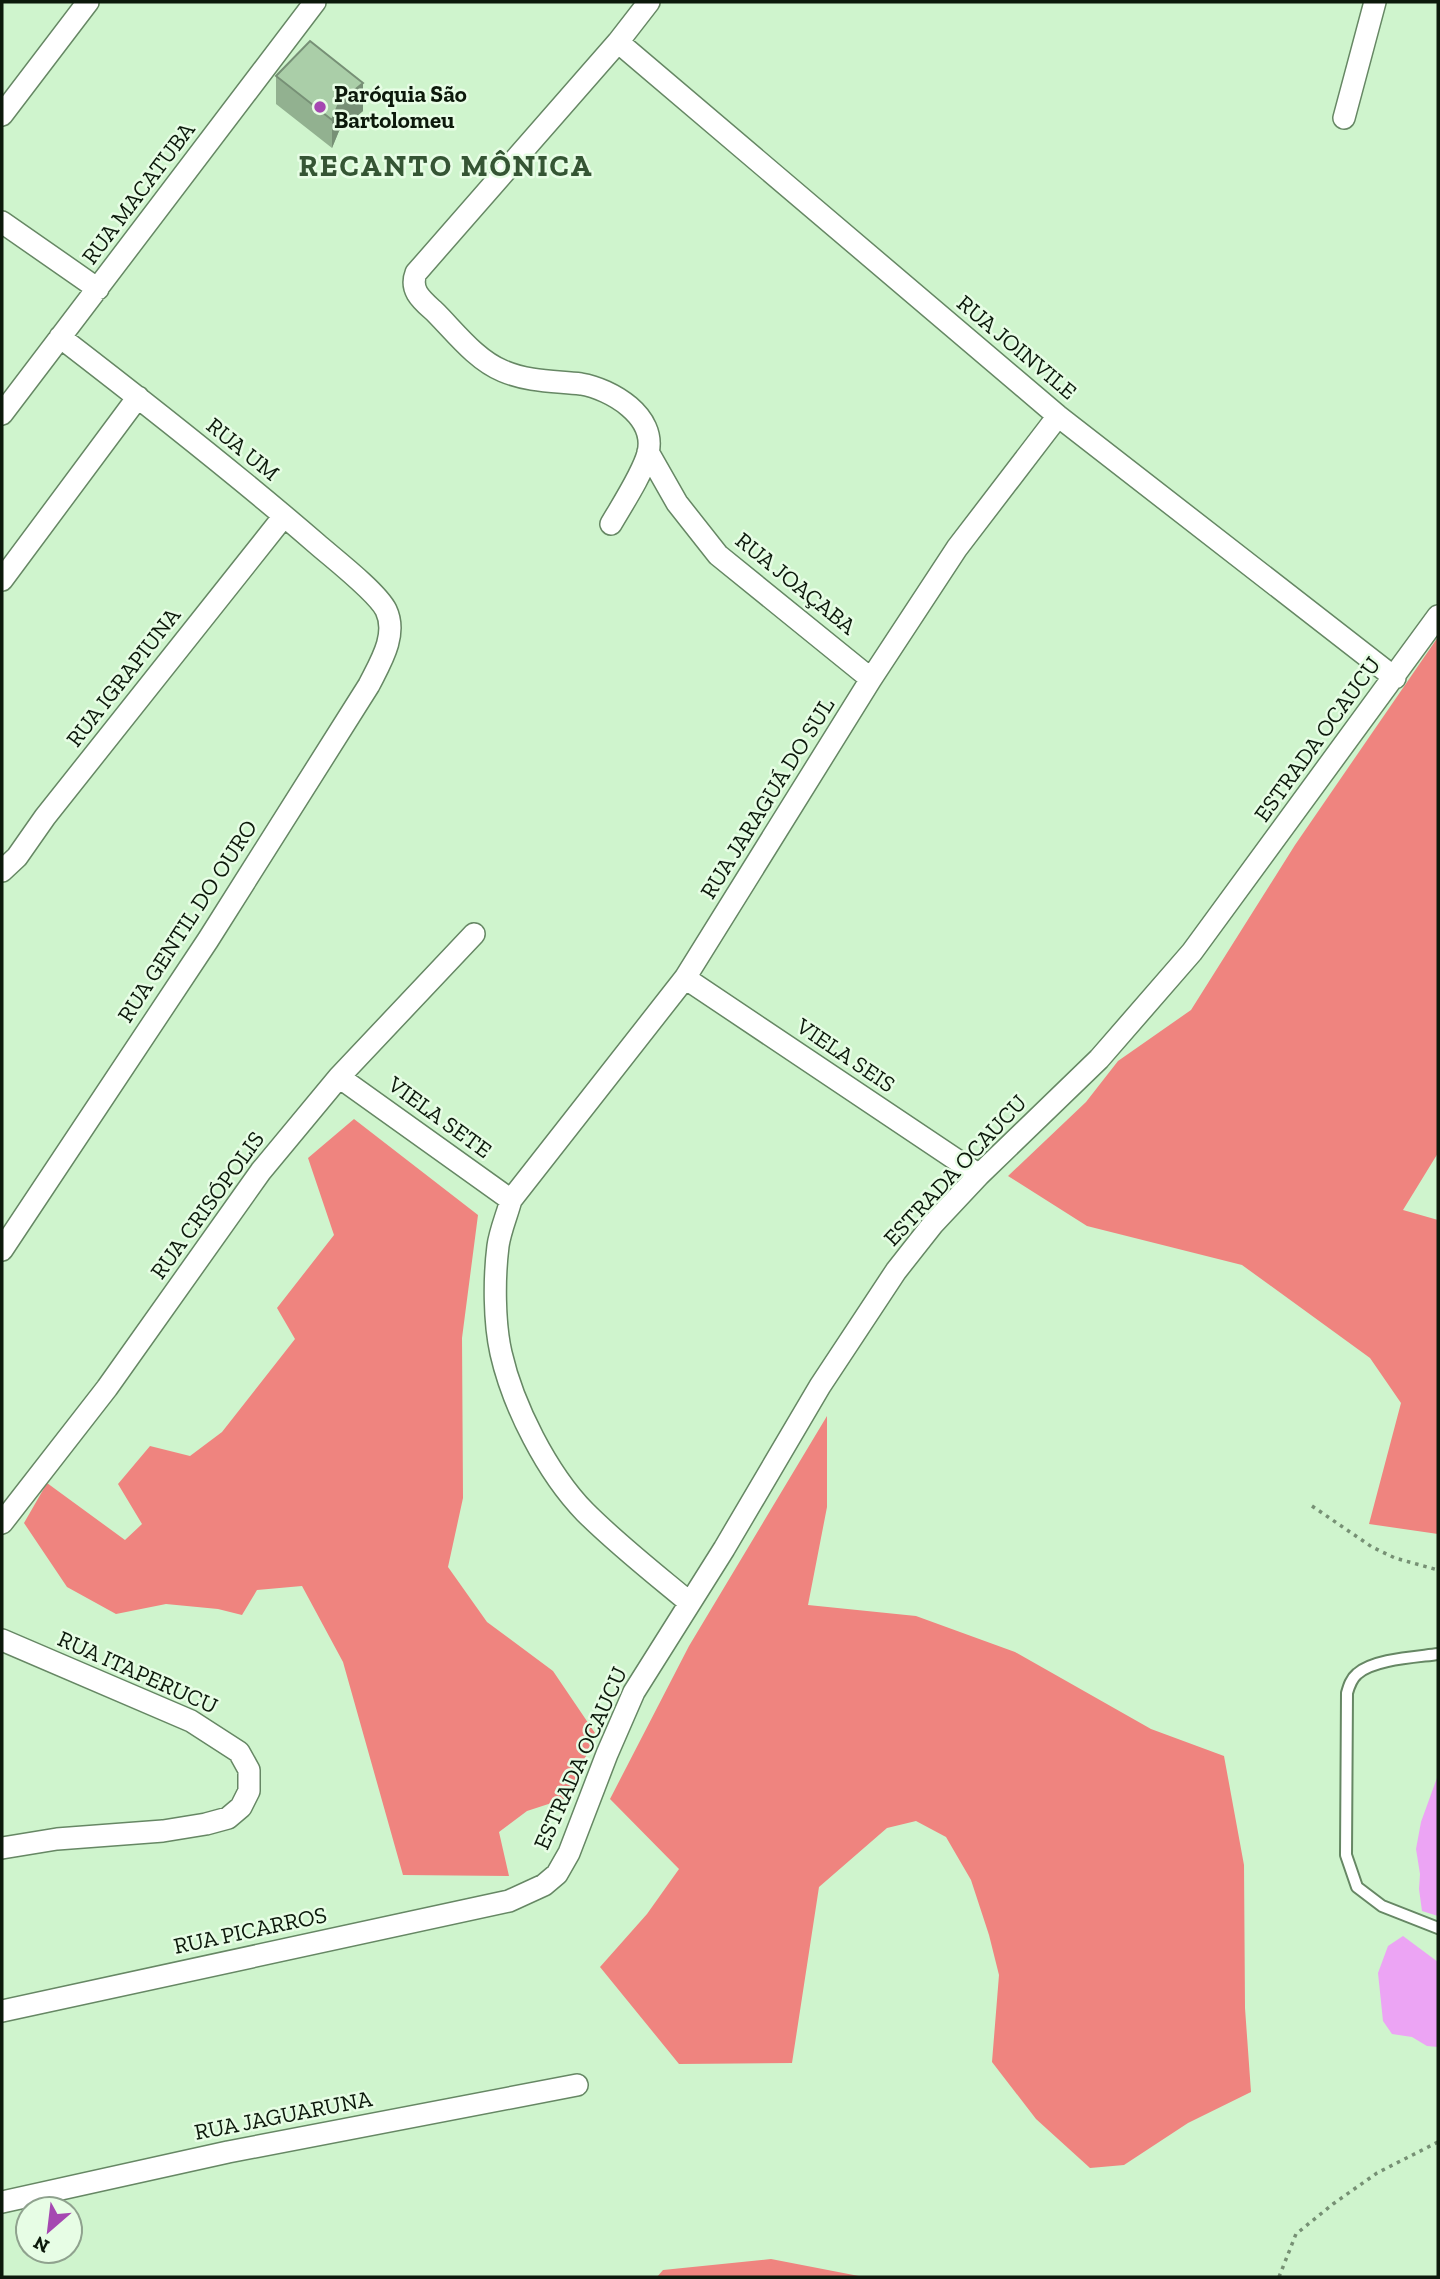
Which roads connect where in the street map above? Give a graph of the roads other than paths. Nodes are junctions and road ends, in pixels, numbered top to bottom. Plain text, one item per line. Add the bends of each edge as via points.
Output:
1 (88, 2) edge
2 (315, 2) edge
3 (649, 2) edge
4 (1375, 2) edge
5 (618, 42) junction
6 (2, 115) edge
7 (1344, 118) dead end
8 (2, 222) edge
9 (98, 289) junction
10 (60, 337) junction
11 (138, 397) junction
12 (2, 414) edge
13 (1058, 416) junction
14 (648, 452) junction
15 (284, 516) junction
16 (611, 524) dead end
17 (2, 580) edge
18 (386, 610) joint
19 (1438, 616) edge
20 (1395, 678) junction
21 (871, 679) junction
22 (2, 871) edge
23 (474, 934) dead end
24 (685, 978) junction
25 (339, 1077) junction
26 (979, 1175) junction
27 (511, 1200) junction
28 (2, 1250) edge
29 (2, 1523) edge
30 (690, 1602) junction
31 (2, 1640) edge
32 (1438, 1654) edge
33 (2, 1847) edge
34 (509, 1901) joint
35 (1438, 1928) edge
36 (2, 2011) edge
37 (576, 2085) dead end
38 (2, 2202) edge

1 - 6 street
2 - 9 street, RUA MACATUBA
3 - 5 street
4 - 7 street
5 - 13 street, RUA JOINVILE
5 - 14 street, RUA JOAÇABA via 416,273 413,287 477,355 499,370 545,383 581,384 625,401 648,434
8 - 9 street
9 - 10 street, RUA MACATUBA
10 - 11 street, RUA UM
10 - 12 street, RUA MACATUBA
11 - 15 street, RUA UM
11 - 17 street
13 - 20 street, RUA JOINVILE
13 - 21 street, RUA JARAGUÁ DO SUL via 957,548
14 - 16 street
14 - 21 street, RUA JOAÇABA via 677,503 718,555
15 - 18 street, RUA UM
15 - 22 street, RUA IGRAPIUNA
18 - 28 street, RUA GENTIL DO OURO via 390,630 386,651 369,685 208,940
19 - 20 street, ESTRADA OCAUCU
20 - 26 street, ESTRADA OCAUCU via 1192,953 1100,1059
21 - 24 street, RUA JARAGUÁ DO SUL
23 - 25 street, RUA CRISÓPOLIS
24 - 26 street, VIELA SEIS
24 - 27 street, RUA JARAGUÁ DO SUL
25 - 27 street, VIELA SETE
25 - 29 street, RUA CRISÓPOLIS via 261,1171 107,1388
26 - 30 street, ESTRADA OCAUCU via 933,1224 890,1281 820,1386
27 - 30 street via 498,1245 496,1296 501,1352 522,1414 544,1457 583,1510
30 - 34 street, ESTRADA OCAUCU via 634,1692 557,1874
31 - 33 street, RUA ITAPERUCU via 191,1721 239,1752 249,1770 249,1791 241,1807 228,1818 163,1831
32 - 35 lane via 1371,1666 1351,1681 1347,1693 1346,1855 1357,1887 1382,1906
34 - 36 street, RUA PICARROS
37 - 38 street, RUA JAGUARUNA via 228,2152

